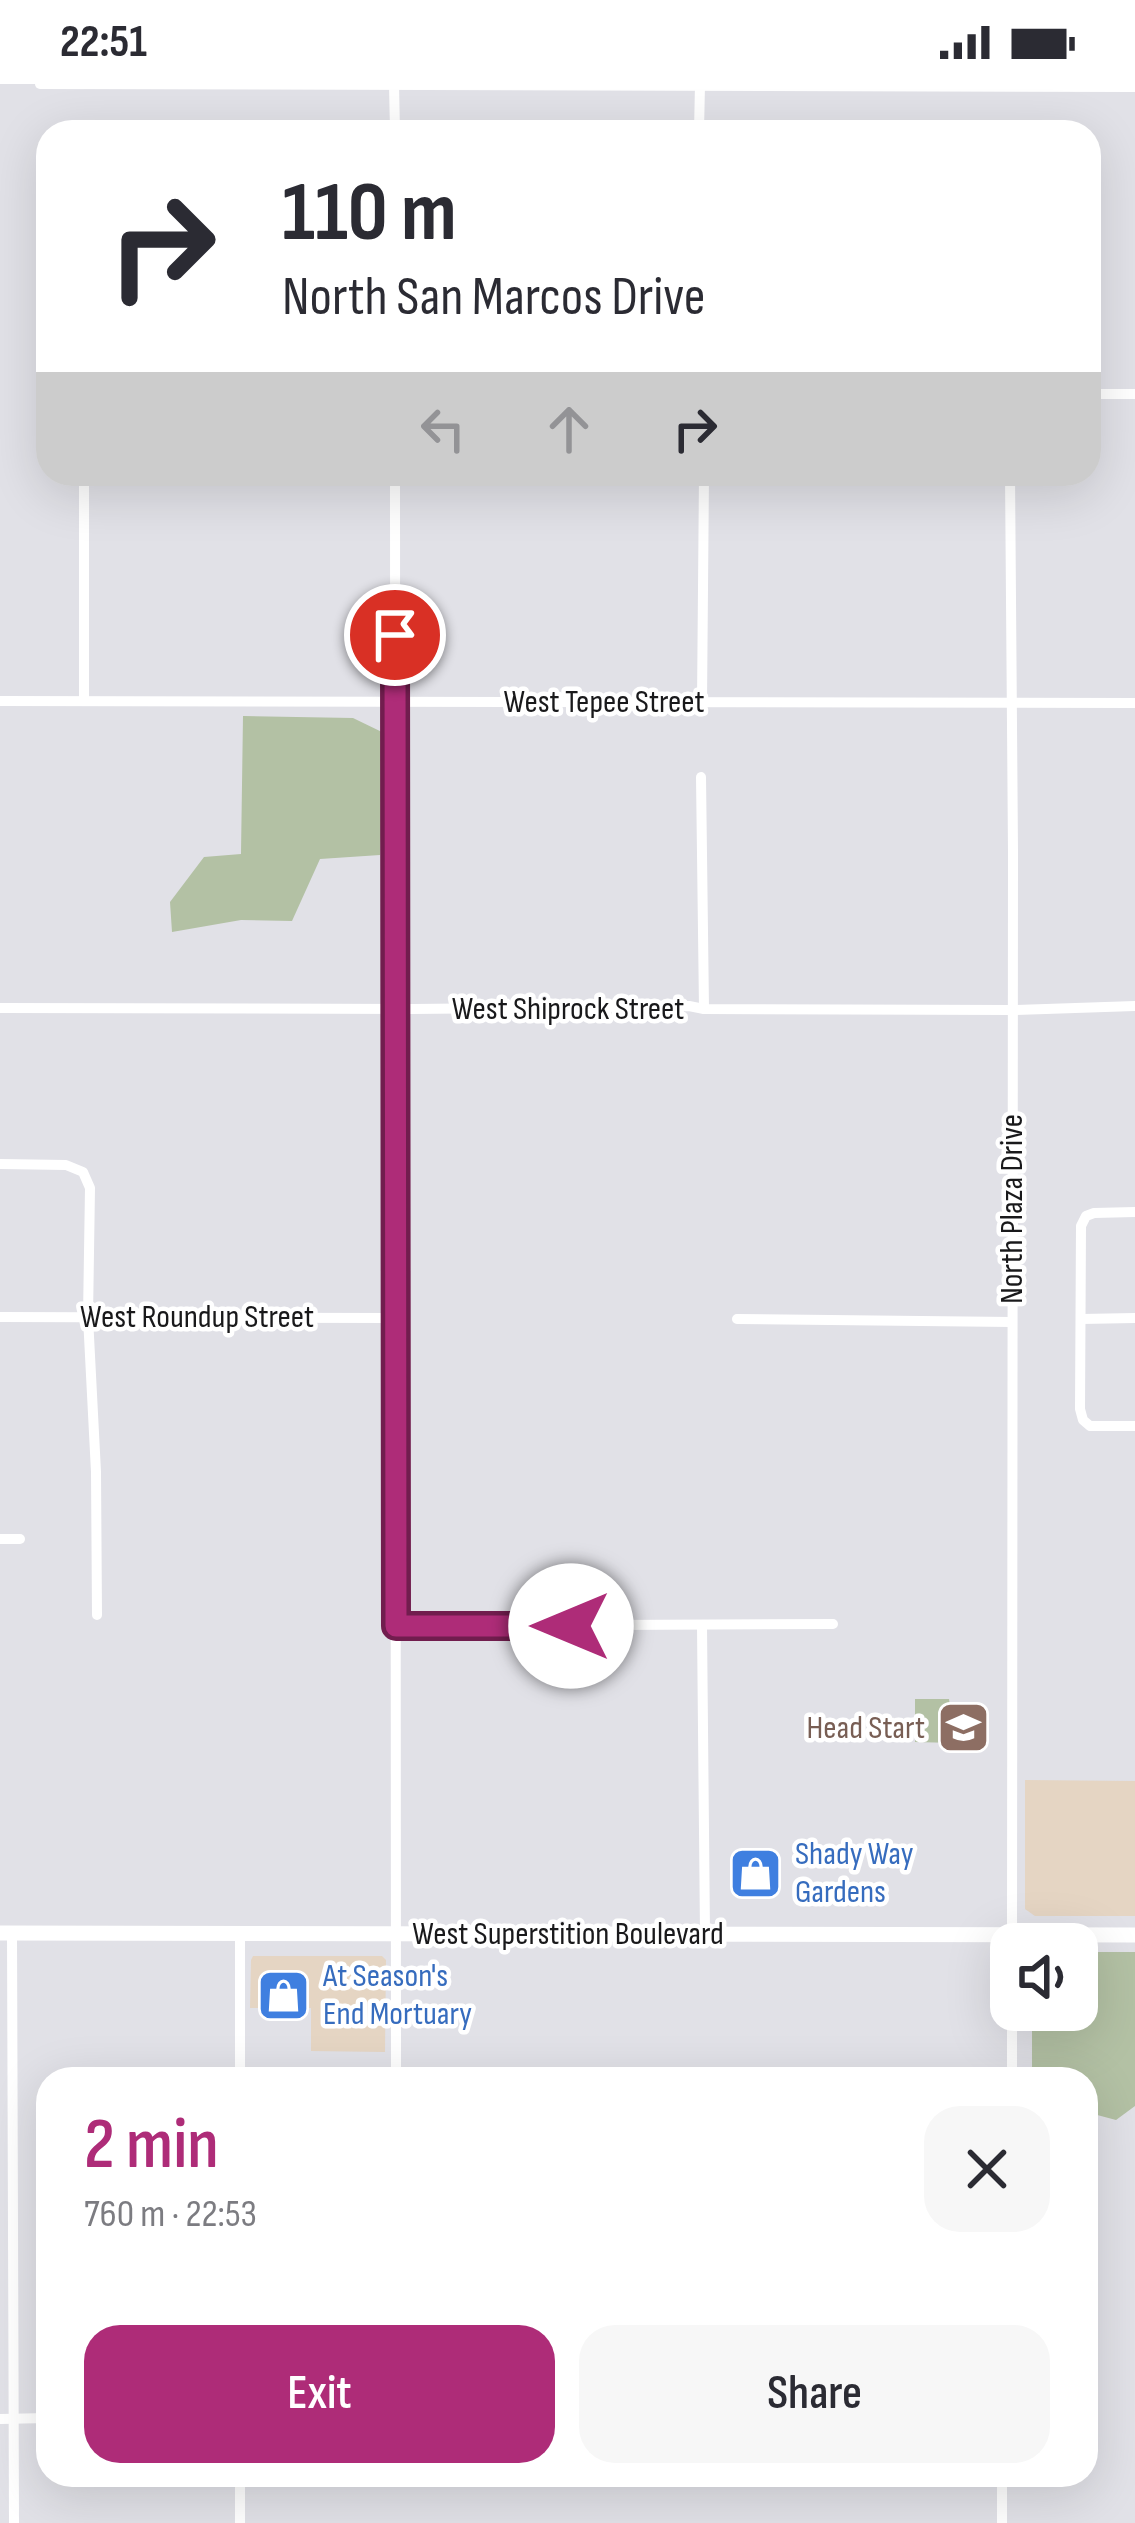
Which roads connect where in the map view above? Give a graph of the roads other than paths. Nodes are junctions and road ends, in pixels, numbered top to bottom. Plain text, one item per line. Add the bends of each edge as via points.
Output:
1 (40, 84) edge
2 (394, 85) edge
3 (700, 85) edge
4 (1135, 87) edge
5 (394, 120) edge
6 (699, 120) edge
7 (1101, 394) edge
8 (1135, 394) edge
9 (85, 486) edge
10 (395, 486) edge
11 (704, 486) edge
12 (1010, 486) edge
13 (0, 701) edge
14 (84, 701) junction
15 (395, 701) junction
16 (702, 702) junction
17 (1012, 703) junction
18 (1135, 703) edge
19 (701, 778) dead end
20 (1135, 1006) edge
21 (0, 1008) edge
22 (395, 1009) junction
23 (704, 1010) junction
24 (1013, 1010) junction
25 (0, 1164) edge
26 (1135, 1212) edge
27 (0, 1317) edge
28 (88, 1317) junction
29 (394, 1318) junction
30 (1135, 1318) edge
31 (736, 1319) dead end
32 (1081, 1319) junction
33 (1012, 1322) junction
34 (1135, 1426) edge
35 (0, 1539) edge
36 (20, 1539) dead end
37 (97, 1615) dead end
38 (832, 1624) dead end
39 (702, 1625) junction
40 (396, 1626) junction
41 (1012, 1923) edge
42 (6, 1933) edge
43 (240, 1933) junction
44 (397, 1933) junction
45 (705, 1934) junction
46 (1135, 1935) edge
47 (1098, 1936) edge
48 (990, 1939) edge
49 (1012, 2031) edge
50 (240, 2067) edge
51 (396, 2067) edge
52 (1012, 2067) edge
53 (0, 2419) edge
54 (14, 2419) junction
55 (36, 2419) edge
56 (240, 2487) edge
57 (1002, 2487) edge
58 (14, 2523) edge
59 (240, 2523) edge
60 (1002, 2523) edge

1 - 2 street
2 - 3 street
2 - 5 street
3 - 4 street
3 - 6 street
7 - 8 street
9 - 14 street
10 - 15 street
11 - 16 street
12 - 17 street, North Plaza Drive
13 - 14 street, West Tepee Street
14 - 15 street, West Tepee Street
15 - 16 street, West Tepee Street
15 - 22 street
16 - 17 street, West Tepee Street
17 - 18 street, West Tepee Street
17 - 24 street, North Plaza Drive
19 - 23 street
20 - 24 street, West Shiprock Street
21 - 22 street, West Shiprock Street
22 - 23 street, West Shiprock Street
22 - 29 street
23 - 24 street, West Shiprock Street
24 - 33 street, North Plaza Drive
25 - 28 street via 82,1172 90,1188
26 - 32 street via 1086,1216
27 - 28 street, West Roundup Street
28 - 29 street, West Roundup Street
28 - 37 street
29 - 40 street
30 - 32 street
31 - 33 street
32 - 34 street via 1083,1420
33 - 41 street, North Plaza Drive
35 - 36 street
38 - 39 street
39 - 40 street
39 - 45 street
40 - 44 street
42 - 43 main road, West Superstition Boulevard
42 - 54 street
43 - 44 main road, West Superstition Boulevard
43 - 50 street
44 - 45 main road, West Superstition Boulevard
44 - 51 street
45 - 48 main road, West Superstition Boulevard
46 - 47 main road, West Superstition Boulevard
49 - 52 street
53 - 54 street
54 - 55 street
54 - 58 street
56 - 59 street
57 - 60 street

